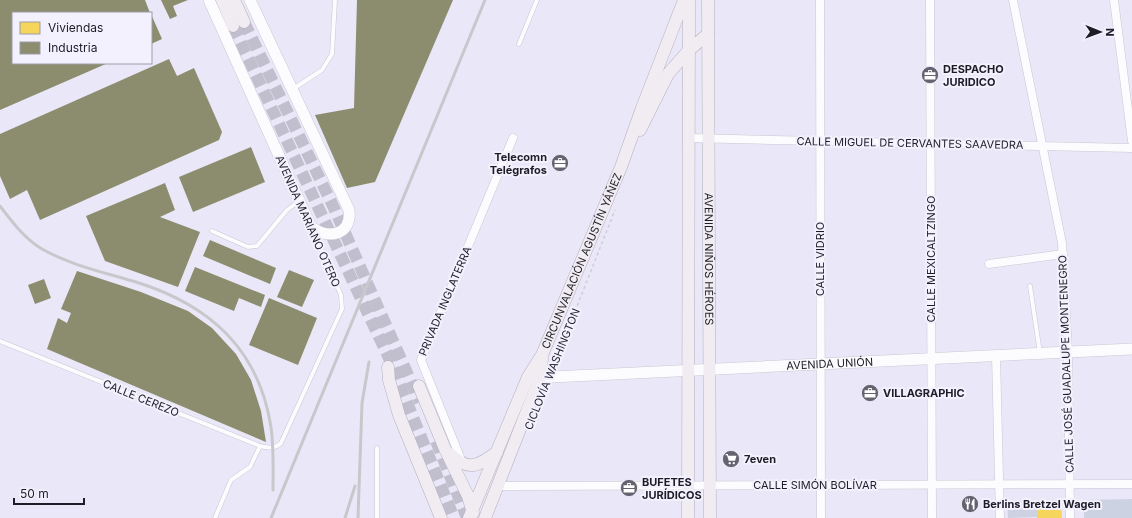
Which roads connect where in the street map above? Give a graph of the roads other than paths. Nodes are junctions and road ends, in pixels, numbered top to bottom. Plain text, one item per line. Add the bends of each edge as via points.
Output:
1 (209, 0) edge
2 (222, 0) edge
3 (235, 0) edge
4 (250, 0) edge
5 (335, 0) edge
6 (537, 0) edge
7 (684, 0) edge
8 (688, 0) edge
9 (708, 0) edge
10 (820, 0) edge
11 (930, 0) edge
12 (1013, 0) edge
13 (1114, 0) edge
14 (708, 34) junction
15 (519, 44) dead end
16 (689, 50) junction
17 (292, 90) junction
18 (513, 138) dead end
19 (688, 138) junction
20 (709, 138) junction
21 (820, 141) junction
22 (1132, 141) edge
23 (931, 143) junction
24 (1043, 146) junction
25 (1132, 148) edge
26 (621, 167) junction
27 (300, 201) junction
28 (311, 226) junction
29 (212, 231) dead end
30 (1063, 254) junction
31 (990, 264) dead end
32 (1030, 286) dead end
33 (0, 341) edge
34 (1132, 349) edge
35 (1068, 352) junction
36 (1040, 354) junction
37 (996, 356) junction
38 (931, 359) junction
39 (821, 364) junction
40 (388, 368) dead end
41 (710, 370) junction
42 (688, 371) junction
43 (539, 378) junction
44 (419, 386) dead end
45 (281, 443) joint
46 (260, 446) junction
47 (377, 448) dead end
48 (445, 449) junction
49 (497, 452) junction
50 (463, 464) junction
51 (821, 484) junction
52 (931, 484) junction
53 (999, 484) junction
54 (1069, 484) junction
55 (1132, 484) edge
56 (688, 485) junction
57 (710, 485) junction
58 (498, 486) junction
59 (472, 515) edge
60 (215, 518) edge
61 (377, 518) edge
62 (441, 518) edge
63 (485, 518) edge
64 (688, 518) edge
65 (710, 518) edge
66 (821, 518) edge
67 (932, 518) edge
68 (1000, 518) edge
69 (1070, 518) edge

1 - 27 main road, AVENIDA MARIANO OTERO
2 - 3 main road via 239,20
4 - 17 main road
5 - 17 lane via 332,54 322,70
6 - 15 lane
7 - 26 main road, CIRCUNVALACIÓN AGUSTÍN YÁÑEZ
8 - 16 main road, AVENIDA NIÑOS HÉROES
9 - 14 main road, AVENIDA NIÑOS HÉROES
10 - 21 street, CALLE VIDRIO
11 - 23 street, CALLE MEXICALTZINGO
12 - 24 street, CALLE JOSÉ GUADALUPE MONTENEGRO
13 - 22 street
14 - 16 main road, CIRCUNVALACIÓN AGUSTÍN YÁÑEZ
14 - 20 main road, AVENIDA NIÑOS HÉROES
16 - 19 main road, AVENIDA NIÑOS HÉROES
16 - 26 main road, CIRCUNVALACIÓN AGUSTÍN YÁÑEZ via 668,74
17 - 28 main road via 349,210 348,223 340,232 326,234
18 - 50 street, PRIVADA INGLATERRA via 421,360
19 - 20 street, CALLE MIGUEL DE CERVANTES SAAVEDRA
19 - 42 main road, AVENIDA NIÑOS HÉROES
20 - 21 street, CALLE MIGUEL DE CERVANTES SAAVEDRA
20 - 41 main road, AVENIDA NIÑOS HÉROES
21 - 23 street, CALLE MIGUEL DE CERVANTES SAAVEDRA
21 - 39 street, CALLE VIDRIO
23 - 24 street, CALLE MIGUEL DE CERVANTES SAAVEDRA
23 - 38 street, CALLE MEXICALTZINGO
24 - 25 street, CALLE MIGUEL DE CERVANTES SAAVEDRA
24 - 30 street, CALLE JOSÉ GUADALUPE MONTENEGRO
26 - 43 main road, CIRCUNVALACIÓN AGUSTÍN YÁÑEZ via 542,356
27 - 28 main road, AVENIDA MARIANO OTERO
27 - 29 lane via 287,210 257,246 248,246
28 - 45 lane, AVENIDA MARIANO OTERO via 341,295 342,309
30 - 31 street
30 - 35 street, CALLE JOSÉ GUADALUPE MONTENEGRO
32 - 36 lane
33 - 46 lane, CALLE CEREZO
34 - 35 main road, AVENIDA UNIÓN
35 - 36 main road, AVENIDA UNIÓN
35 - 54 street, CALLE JOSÉ GUADALUPE MONTENEGRO
36 - 37 main road, AVENIDA UNIÓN
37 - 38 main road, AVENIDA UNIÓN
37 - 53 street
38 - 39 main road, AVENIDA UNIÓN
38 - 52 street, CALLE MEXICALTZINGO
39 - 41 main road, AVENIDA UNIÓN
39 - 51 street, CALLE VIDRIO
40 - 62 main road via 399,415
41 - 42 main road, AVENIDA UNIÓN
41 - 57 main road, AVENIDA NIÑOS HÉROES
42 - 43 main road, AVENIDA UNIÓN
42 - 56 main road, AVENIDA NIÑOS HÉROES
43 - 49 main road, CIRCUNVALACIÓN AGUSTÍN YÁÑEZ
43 - 58 main road, CIRCUNVALACIÓN AGUSTÍN YÁÑEZ
44 - 48 main road
45 - 46 lane, CALLE CEREZO via 273,448
46 - 60 lane via 250,467 231,480
47 - 61 lane
48 - 50 main road
48 - 59 main road
49 - 50 main road via 479,464
49 - 59 main road, CIRCUNVALACIÓN AGUSTÍN YÁÑEZ
51 - 52 street, CALLE SIMÓN BOLÍVAR
51 - 57 street, CALLE SIMÓN BOLÍVAR
51 - 66 street, CALLE VIDRIO
52 - 53 street, CALLE SIMÓN BOLÍVAR
52 - 67 street, CALLE MEXICALTZINGO
53 - 54 street, CALLE SIMÓN BOLÍVAR
53 - 68 street
54 - 55 street, CALLE SIMÓN BOLÍVAR
54 - 69 street, CALLE JOSÉ GUADALUPE MONTENEGRO
56 - 57 street, CALLE SIMÓN BOLÍVAR
56 - 58 street, CALLE SIMÓN BOLÍVAR
56 - 64 main road, AVENIDA NIÑOS HÉROES
57 - 65 main road, AVENIDA NIÑOS HÉROES
58 - 63 main road, CIRCUNVALACIÓN AGUSTÍN YÁÑEZ

